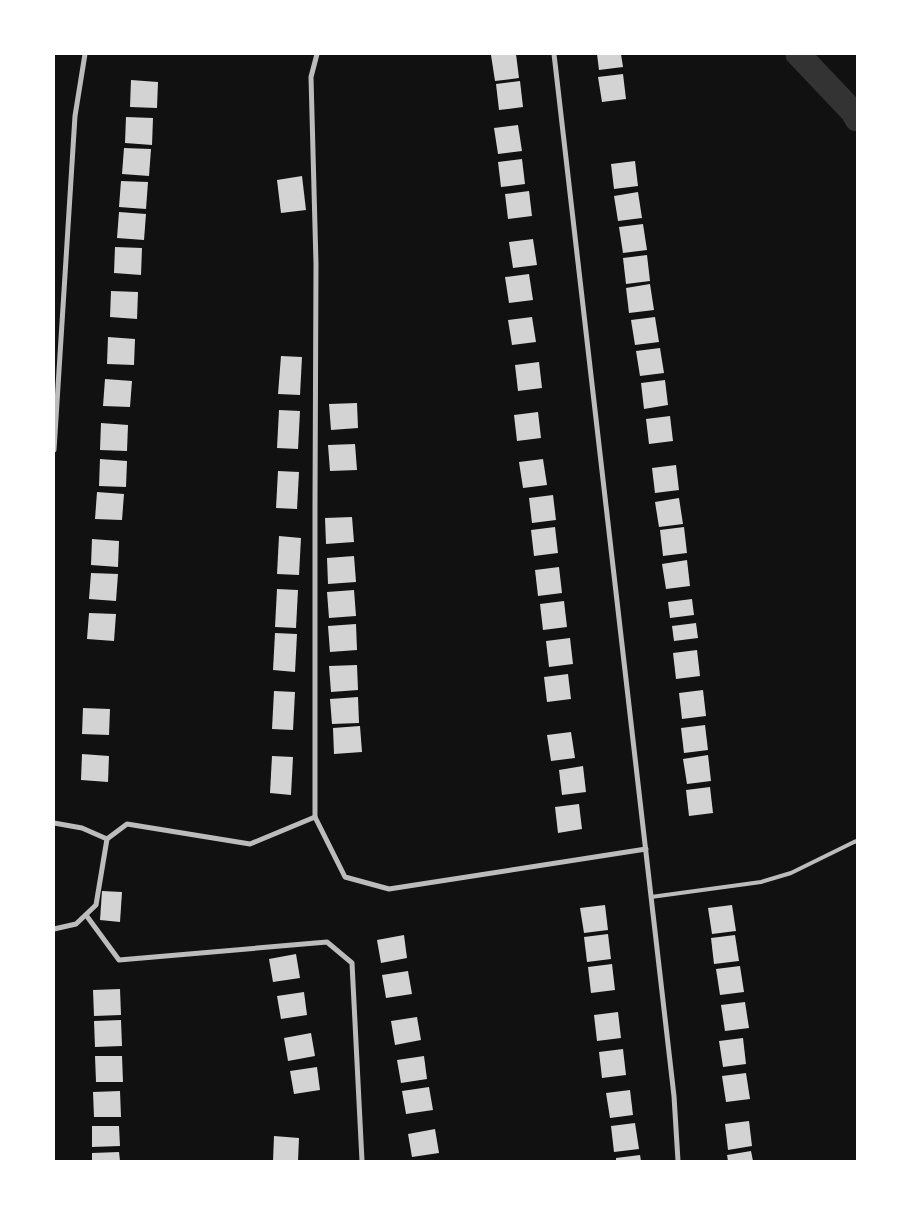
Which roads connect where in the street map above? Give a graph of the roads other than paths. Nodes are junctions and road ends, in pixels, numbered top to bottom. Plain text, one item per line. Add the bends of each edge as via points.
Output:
1 (85, 54) edge
2 (317, 54) edge
3 (554, 54) edge
4 (54, 450) edge
5 (315, 817) junction
6 (54, 823) edge
7 (107, 839) junction
8 (857, 841) edge
9 (646, 849) junction
10 (651, 897) junction
11 (86, 915) junction
12 (54, 930) edge
13 (362, 1161) edge
14 (678, 1161) edge

1 - 4 street via 75,116
2 - 5 street via 311,76 316,264
3 - 9 street
5 - 7 street via 250,844 127,824
5 - 9 street via 345,877 389,890
6 - 7 street via 82,828
7 - 11 street via 96,905
8 - 10 lane via 791,873 761,882
9 - 10 street
10 - 14 street via 674,1096
11 - 12 street via 76,924
11 - 13 street via 119,960 327,942 352,963

